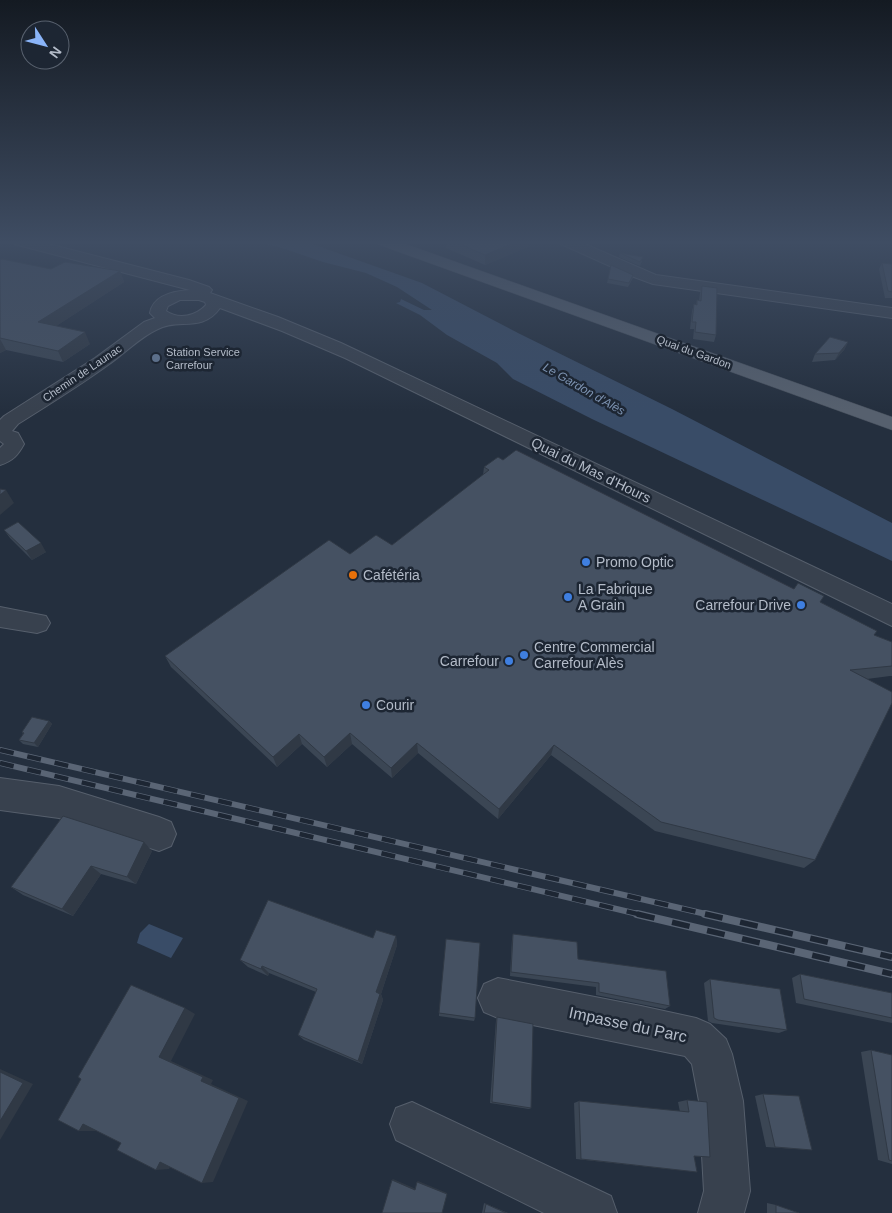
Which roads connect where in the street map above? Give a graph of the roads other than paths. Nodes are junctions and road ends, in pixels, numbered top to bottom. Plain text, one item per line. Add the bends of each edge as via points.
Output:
1 (167, 298) edge
2 (182, 298) edge
3 (192, 298) edge
4 (198, 298) edge
5 (228, 298) edge
6 (540, 298) edge
7 (784, 298) edge
8 (208, 303) junction
9 (165, 311) junction
10 (892, 313) edge
11 (290, 327) junction
12 (0, 419) edge
13 (892, 424) edge
14 (0, 434) edge
15 (0, 458) edge
16 (892, 616) edge
17 (0, 617) edge
18 (37, 623) dead end
19 (0, 794) edge
20 (159, 834) dead end
21 (498, 998) dead end
22 (412, 1124) dead end
23 (594, 1213) edge
24 (721, 1213) edge

1 - 9 street, Quai du Mas d'Hours
2 - 9 street
3 - 8 street
4 - 8 street, Quai du Mas d'Hours
5 - 11 street, Quai du Mas d'Hours via 259,308
6 - 13 main road, Quai du Gardon
7 - 10 street
8 - 9 street via 184,320
8 - 11 street, Quai du Mas d'Hours via 228,314
9 - 12 street, Chemin de Launac
9 - 14 street, Chemin de Launac via 101,362 11,420
11 - 16 street, Quai du Mas d'Hours
14 - 15 street via 11,437 14,444
17 - 18 street
19 - 20 street via 59,802
21 - 24 street, Impasse du Parc via 696,1038 711,1054 721,1101 727,1191
22 - 23 street

